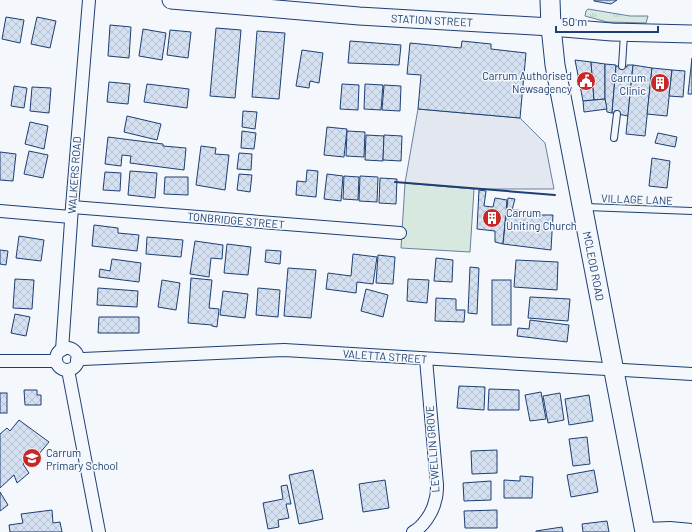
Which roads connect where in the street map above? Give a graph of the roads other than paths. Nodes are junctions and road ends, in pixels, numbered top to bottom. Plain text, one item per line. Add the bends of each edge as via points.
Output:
1 (89, 0) edge
2 (172, 0) edge
3 (550, 0) edge
4 (550, 27) junction
5 (625, 32) junction
6 (692, 34) edge
7 (622, 66) dead end
8 (617, 114) dead end
9 (614, 138) dead end
10 (582, 207) junction
11 (0, 211) edge
12 (692, 211) edge
13 (72, 212) junction
14 (400, 233) dead end
15 (59, 355) junction
16 (426, 359) junction
17 (77, 360) junction
18 (0, 361) edge
19 (68, 370) junction
20 (614, 370) junction
21 (692, 374) edge
22 (692, 530) edge
23 (645, 531) edge
24 (99, 532) edge
25 (413, 532) edge

1 - 13 street, WALKERS ROAD
2 - 4 street, STATION STREET via 352,15
3 - 4 main road, MCLEOD ROAD
4 - 5 street, STATION STREET
4 - 10 main road, MCLEOD ROAD
5 - 6 street, STATION STREET
5 - 7 lane
8 - 9 lane
10 - 12 lane, VILLAGE LANE
10 - 20 main road, MCLEOD ROAD
11 - 13 street, TONBRIDGE STREET
13 - 14 street, TONBRIDGE STREET
13 - 15 street, WALKERS ROAD
15 - 17 street via 65,349 72,350
15 - 18 street
15 - 19 street via 57,364 61,369
16 - 17 street, VALETTA STREET via 272,350
16 - 20 street, VALETTA STREET
16 - 25 street, LEWELLIN GROVE via 437,485 436,501 430,515
17 - 19 street via 73,368
19 - 24 street
20 - 21 street, VALETTA STREET
20 - 23 main road, MCLEOD ROAD
22 - 23 street via 670,528

